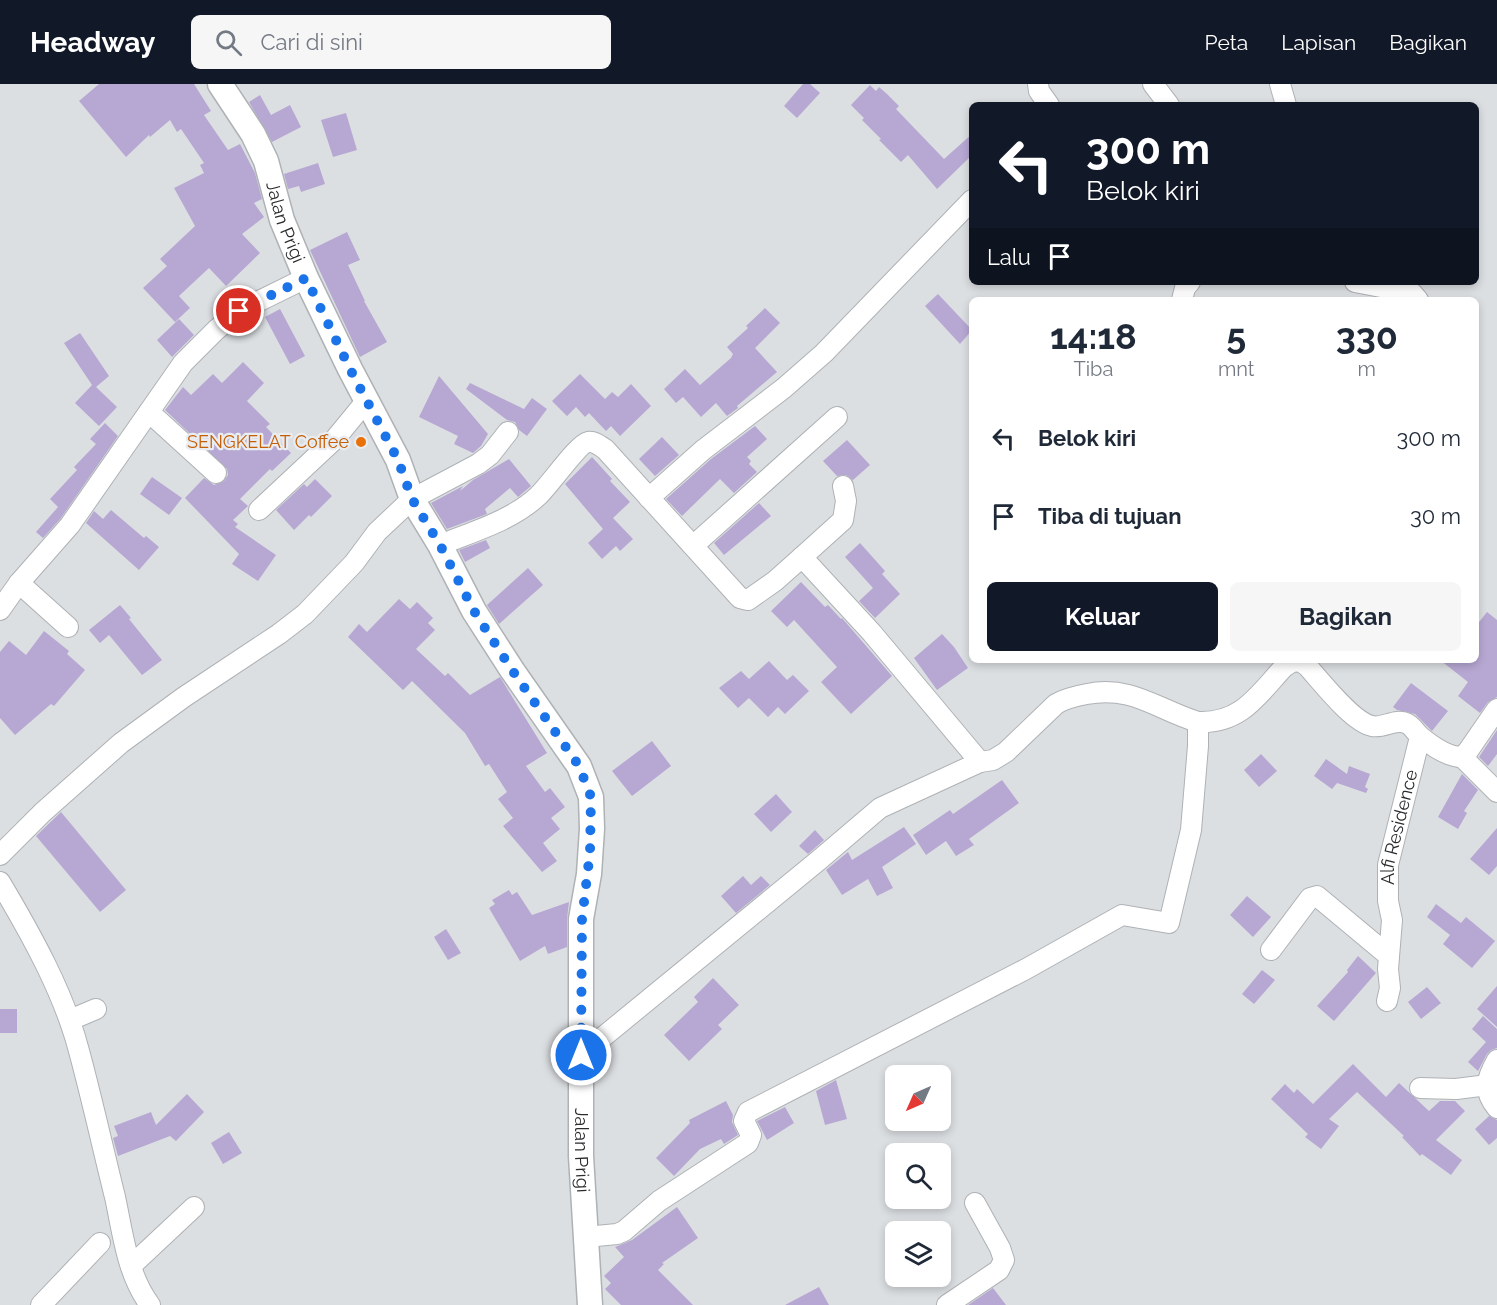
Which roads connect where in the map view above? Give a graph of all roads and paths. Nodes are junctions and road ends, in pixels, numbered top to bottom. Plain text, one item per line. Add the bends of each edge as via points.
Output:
1 (1038, 84) edge
2 (1153, 84) edge
3 (1280, 84) edge
4 (227, 86) edge
5 (1047, 102) edge
6 (1167, 102) edge
7 (1285, 102) edge
8 (969, 203) edge
9 (306, 278) junction
10 (1369, 285) edge
11 (1415, 297) edge
12 (367, 400) junction
13 (149, 412) junction
14 (837, 417) dead end
15 (508, 432) dead end
16 (216, 473) dead end
17 (843, 486) dead end
18 (650, 498) junction
19 (412, 499) junction
20 (259, 510) dead end
21 (440, 545) junction
22 (694, 545) junction
23 (802, 557) junction
24 (19, 584) junction
25 (0, 610) edge
26 (68, 627) dead end
27 (1290, 663) edge
28 (1302, 663) edge
29 (1497, 709) edge
30 (1198, 722) junction
31 (1420, 736) junction
32 (1462, 757) junction
33 (980, 762) junction
34 (1497, 792) edge
35 (0, 855) edge
36 (0, 882) edge
37 (1271, 950) dead end
38 (1389, 956) junction
39 (1387, 1001) dead end
40 (96, 1009) dead end
41 (70, 1020) junction
42 (581, 1055) junction
43 (1497, 1060) edge
44 (1488, 1085) junction
45 (1420, 1089) dead end
46 (1497, 1108) edge
47 (975, 1203) dead end
48 (194, 1208) dead end
49 (586, 1237) junction
50 (100, 1243) dead end
51 (131, 1266) junction
52 (41, 1305) edge
53 (150, 1305) edge
54 (590, 1305) edge
55 (947, 1305) edge

1 - 5 street
2 - 6 street
3 - 7 street
4 - 9 street, Jalan Prigi via 266,161 282,220
8 - 18 street via 824,353
9 - 12 street, Jalan Prigi
9 - 13 street via 239,311 216,330 183,363
10 - 11 street
12 - 19 street, Jalan Prigi via 398,460
12 - 20 street via 335,439
13 - 16 street
13 - 24 street via 70,525
14 - 22 street
15 - 19 street via 478,464
17 - 23 street via 843,520
18 - 21 street via 605,449 588,442 519,511
18 - 22 street
19 - 21 street, Jalan Prigi
19 - 35 street via 376,532 354,563 305,614 121,743
21 - 42 street, Jalan Prigi via 474,611 579,766 591,797 591,840 582,919
22 - 23 street via 740,597 748,600
23 - 33 street via 872,633
24 - 25 street
24 - 26 street
27 - 30 street via 1238,714 1211,723
28 - 31 street via 1362,722 1377,727 1400,721
29 - 32 street
30 - 33 street via 1127,693 1098,692 1066,698 1006,752
30 - 49 street via 1191,830 1169,923 1122,915 1026,969 748,1112 744,1121 751,1135 748,1143 659,1201 624,1231
31 - 32 street via 1447,754
31 - 38 street, Alfi Residence via 1388,865 1392,920
32 - 34 street
33 - 42 street via 880,808
36 - 41 street via 26,925
37 - 38 street via 1310,898 1317,896
38 - 39 street, Alfi Residence
40 - 41 street
41 - 51 street
42 - 49 street, Jalan Prigi
43 - 44 street
44 - 45 street
44 - 46 street via 1487,1093
47 - 55 street via 1004,1260 999,1270
48 - 51 street
49 - 54 street, Jalan Prigi
50 - 52 street
51 - 53 street

